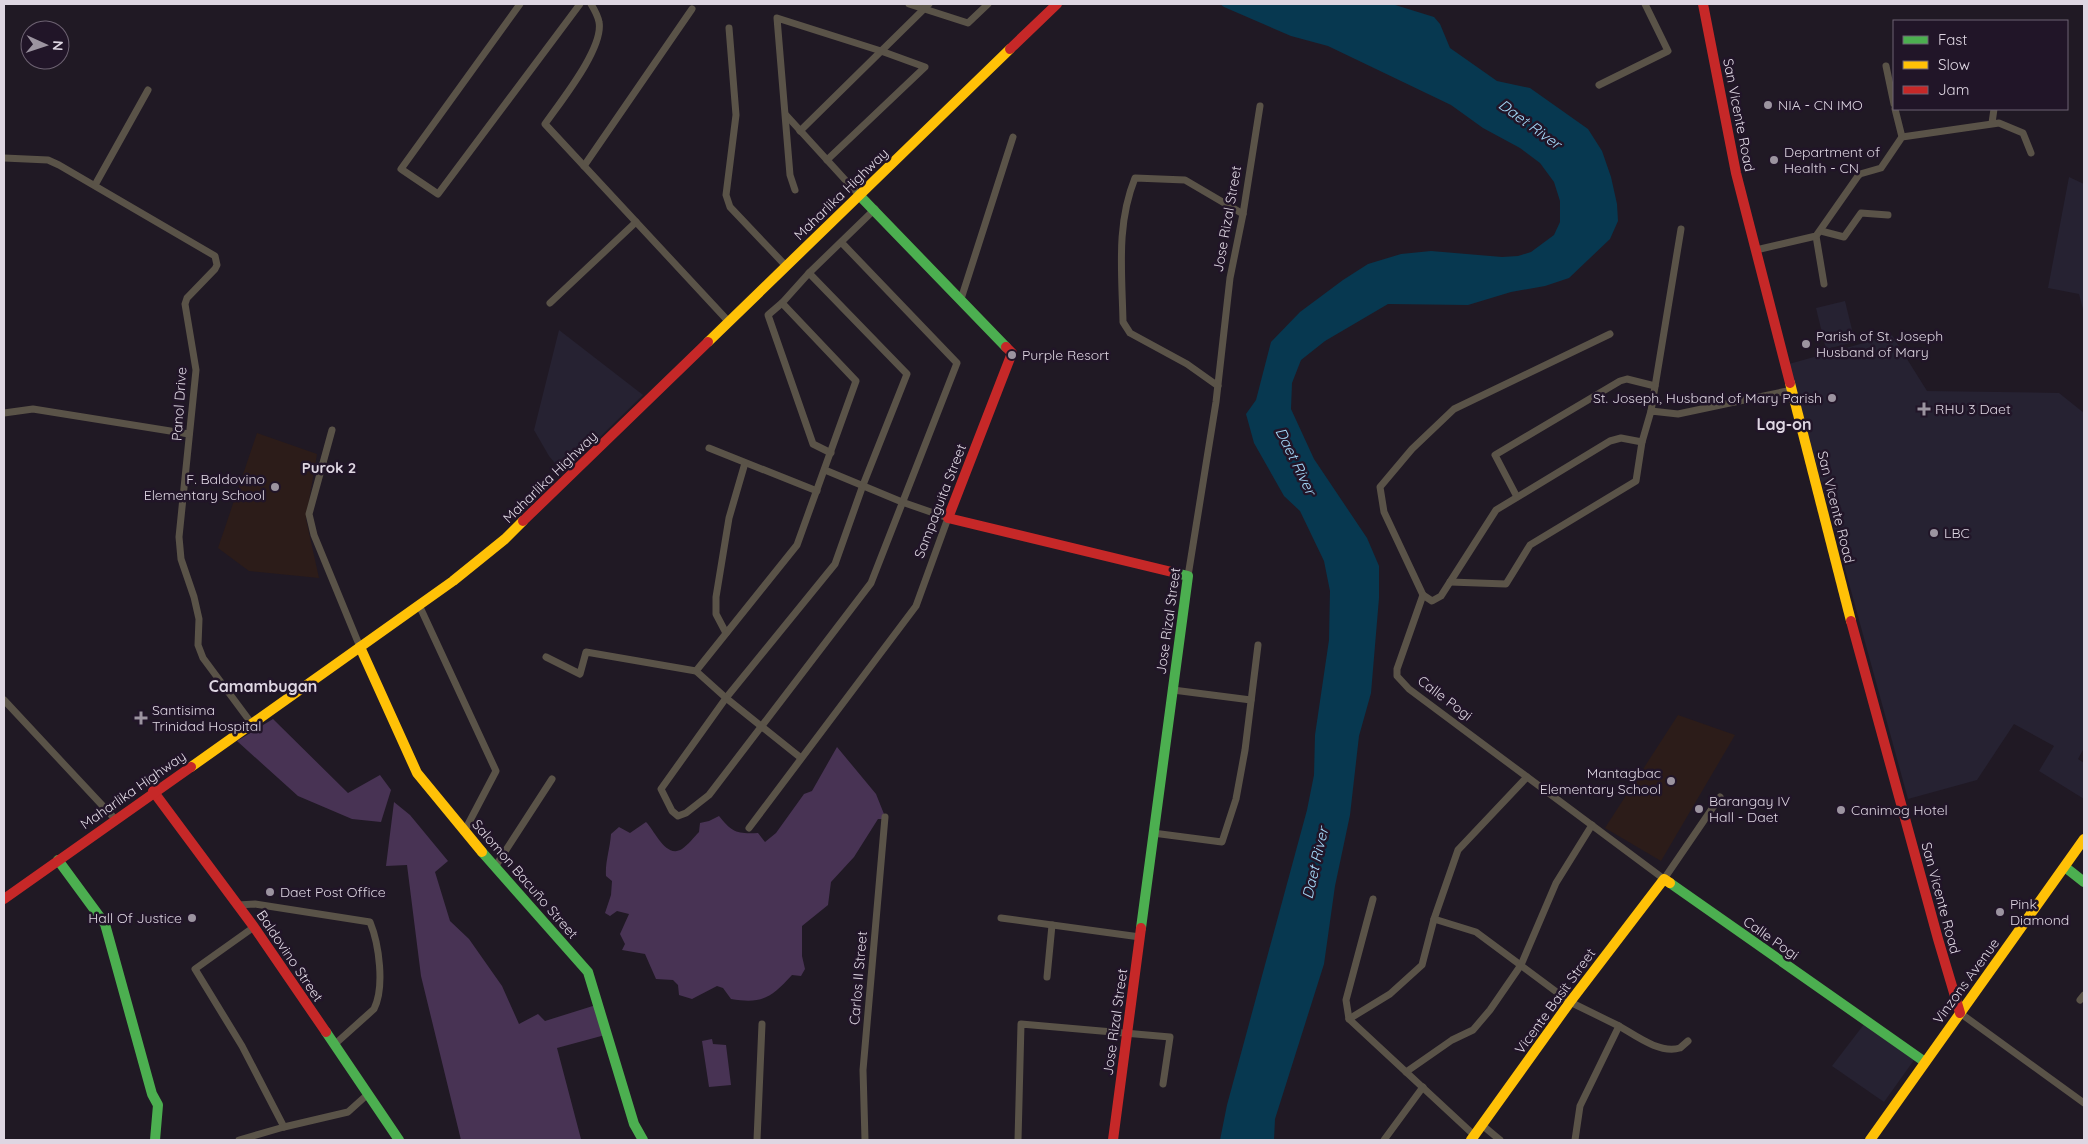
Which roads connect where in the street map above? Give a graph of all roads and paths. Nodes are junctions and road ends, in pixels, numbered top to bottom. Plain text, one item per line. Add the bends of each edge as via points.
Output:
1 (520, 4) edge
2 (580, 4) edge
3 (591, 4) edge
4 (908, 4) edge
5 (988, 4) edge
6 (1057, 4) edge
7 (1646, 4) edge
8 (1703, 4) edge
9 (926, 6) edge
10 (692, 9) dead end
11 (729, 28) dead end
12 (881, 51) junction
13 (1886, 66) dead end
14 (1599, 85) dead end
15 (148, 90) dead end
16 (1893, 97) edge
17 (1260, 106) dead end
18 (1895, 110) edge
19 (1994, 110) edge
20 (786, 115) junction
21 (1992, 123) junction
22 (800, 131) junction
23 (1902, 136) junction
24 (1013, 137) dead end
25 (2031, 153) dead end
26 (4, 158) edge
27 (827, 160) junction
28 (584, 166) junction
29 (95, 186) junction
30 (794, 190) dead end
31 (859, 195) junction
32 (875, 210) junction
33 (1243, 214) junction
34 (1888, 215) dead end
35 (636, 222) junction
36 (1681, 228) dead end
37 (1818, 233) junction
38 (842, 242) junction
39 (1756, 250) junction
40 (786, 266) junction
41 (809, 273) junction
42 (1824, 284) dead end
43 (961, 299) junction
44 (550, 303) dead end
45 (782, 303) junction
46 (729, 322) junction
47 (1610, 334) dead end
48 (1218, 386) junction
49 (1655, 386) junction
50 (1792, 390) junction
51 (1650, 411) junction
52 (4, 413) edge
53 (332, 430) dead end
54 (189, 434) junction
55 (1642, 442) junction
56 (709, 448) dead end
57 (831, 453) junction
58 (745, 463) junction
59 (825, 470) junction
60 (863, 485) junction
61 (817, 491) junction
62 (1517, 497) junction
63 (902, 502) junction
64 (948, 518) junction
65 (1188, 576) junction
66 (1450, 582) junction
67 (1423, 595) junction
68 (419, 605) junction
69 (726, 633) junction
70 (1258, 645) dead end
71 (360, 647) junction
72 (546, 657) dead end
73 (696, 671) junction
74 (1172, 690) junction
75 (726, 698) junction
76 (4, 700) edge
77 (1251, 700) junction
78 (252, 724) junction
79 (761, 725) junction
80 (801, 758) junction
81 (1527, 777) junction
82 (552, 779) dead end
83 (153, 791) junction
84 (1720, 797) dead end
85 (885, 817) dead end
86 (115, 819) junction
87 (1592, 825) junction
88 (749, 828) dead end
89 (464, 832) junction
90 (1153, 833) junction
91 (2084, 839) edge
92 (58, 860) junction
93 (495, 867) junction
94 (2065, 867) junction
95 (1664, 880) junction
96 (2084, 882) edge
97 (4, 899) edge
98 (1373, 899) dead end
99 (238, 905) junction
100 (1001, 918) dead end
101 (1434, 919) junction
102 (1052, 924) junction
103 (254, 926) junction
104 (1140, 937) junction
105 (1521, 965) junction
106 (1047, 977) dead end
107 (1570, 1002) junction
108 (1960, 1013) junction
109 (1349, 1019) junction
110 (762, 1024) dead end
111 (1619, 1026) junction
112 (1127, 1032) junction
113 (1688, 1040) dead end
114 (334, 1045) junction
115 (1926, 1062) junction
116 (1406, 1072) junction
117 (1163, 1084) dead end
118 (1423, 1087) junction
119 (368, 1094) junction
120 (2084, 1103) edge
121 (1482, 1125) junction
122 (284, 1127) junction
123 (1473, 1138) edge
124 (155, 1140) edge
125 (238, 1140) edge
126 (399, 1140) edge
127 (644, 1140) edge
128 (757, 1140) edge
129 (865, 1140) edge
130 (1018, 1140) edge
131 (1112, 1140) edge
132 (1384, 1140) edge
133 (1500, 1140) edge
134 (1575, 1140) edge
135 (1870, 1140) edge

1 - 2 street via 401,169 438,194
3 - 28 street via 599,21 599,38 584,68 545,124
4 - 9 street
5 - 9 street via 968,23
6 - 31 main road, Maharlika Highway
7 - 14 street via 1668,51
8 - 39 main road, San Vicente Road via 1736,173
9 - 12 street
10 - 28 street
11 - 40 street via 736,115 726,195 730,206
12 - 20 street via 777,18
12 - 22 street
12 - 27 street via 925,67
13 - 16 street
15 - 29 street
17 - 33 street, Jose Rizal Street
18 - 23 street
19 - 21 street
20 - 22 street
20 - 30 street
21 - 23 street
21 - 25 street via 2023,133
22 - 27 street
23 - 37 street via 1881,168 1860,174
24 - 43 street
26 - 29 street, Panol Drive via 48,160
27 - 31 street
28 - 35 street
29 - 54 street, Panol Drive via 212,252 217,260 215,269 185,304 196,370
31 - 32 main road, Sampaguita Street
31 - 40 main road, Maharlika Highway
32 - 38 street
32 - 43 main road, Sampaguita Street
33 - 48 street, Jose Rizal Street via 1230,278
33 - 48 street via 1185,180 1135,178 1122,227 1123,322 1130,333 1188,364
34 - 37 street via 1861,213 1844,237
35 - 44 street
35 - 46 street
36 - 49 street
37 - 39 street
37 - 42 street
38 - 41 street
38 - 63 street via 957,363
39 - 50 main road, San Vicente Road
40 - 46 main road, Maharlika Highway
41 - 45 street
41 - 60 street via 907,374
43 - 64 main road, Sampaguita Street via 1012,353
45 - 57 street via 768,315 813,444
45 - 57 street via 856,381
46 - 68 main road, Maharlika Highway via 505,539
47 - 67 street via 1454,410 1412,448 1380,487 1384,512
48 - 65 street, Jose Rizal Street
49 - 51 street
49 - 62 street via 1627,379 1620,381 1495,455
50 - 51 street via 1678,414
50 - 108 main road, San Vicente Road via 1846,600
51 - 55 street
52 - 54 street via 33,409
53 - 71 street via 309,514 314,535
54 - 78 street, Panol Drive via 179,537 181,559 199,619 198,645 203,658
55 - 62 street via 1621,438 1610,441
55 - 66 street via 1636,481 1530,545 1506,584
56 - 58 street
57 - 59 street
58 - 61 street
58 - 69 street via 729,518 716,597 716,614
59 - 60 street
59 - 61 street
60 - 63 street
60 - 75 street via 835,564
61 - 69 street via 797,544
62 - 66 street via 1496,510
63 - 64 street
63 - 79 street via 871,583
64 - 65 main road
64 - 80 street, Sampaguita Street via 916,606
65 - 74 main road, Jose Rizal Street
66 - 67 street via 1436,600 1429,600
67 - 81 street, Calle Pogi via 1397,676 1409,689
68 - 71 main road, Maharlika Highway
68 - 89 street via 496,771
69 - 73 street
70 - 77 street
71 - 78 main road, Maharlika Highway
71 - 89 main road, Salomon Bacuño Street via 416,773
72 - 73 street via 580,674 586,652
73 - 75 street
74 - 77 street
74 - 90 main road, Jose Rizal Street
75 - 79 street
75 - 79 street via 661,788 672,811 678,816 709,795
76 - 86 street
77 - 90 street via 1236,799 1222,842
78 - 83 main road, Maharlika Highway
79 - 80 street
80 - 88 street, Sampaguita Street
81 - 87 street, Calle Pogi
81 - 101 street via 1458,850
82 - 93 street
83 - 86 main road, Maharlika Highway
83 - 99 main road, Baldovino Street
84 - 95 street
85 - 129 street, Carlos II Street via 863,1070
86 - 92 main road, Maharlika Highway
87 - 95 street, Calle Pogi
87 - 105 street via 1556,883
89 - 93 main road, Salomon Bacuño Street
90 - 104 main road, Jose Rizal Street
91 - 94 main road, Vinzons Avenue
92 - 97 main road, Maharlika Highway
92 - 124 main road via 107,931 152,1094 158,1104
93 - 127 main road, Salomon Bacuño Street via 588,972 634,1124
94 - 96 main road
94 - 108 main road, Vinzons Avenue
95 - 107 main road, Vicente Basit Street
95 - 115 main road, Calle Pogi
98 - 109 street via 1346,1000
99 - 103 main road, Baldovino Street
99 - 114 street via 255,904 370,922 380,980 378,1002 374,1010
100 - 102 street
101 - 105 street via 1476,932
101 - 109 street via 1422,965 1390,994
102 - 104 street
102 - 106 street
103 - 114 main road, Baldovino Street
103 - 122 street via 195,969 242,1046
104 - 112 main road, Jose Rizal Street
105 - 107 street
105 - 116 street via 1472,1030
107 - 111 street
107 - 121 main road, Vicente Basit Street
108 - 115 main road, Vinzons Avenue
108 - 120 street
109 - 116 street
110 - 128 street
111 - 113 street via 1644,1041 1665,1048 1680,1048
111 - 134 street via 1580,1106
112 - 117 street via 1170,1037
112 - 130 street via 1021,1024
112 - 131 main road, Jose Rizal Street
114 - 119 main road, Baldovino Street
115 - 135 main road, Vinzons Avenue
116 - 118 street
118 - 123 street
118 - 132 street
119 - 122 street via 348,1112
119 - 126 main road, Baldovino Street
121 - 123 main road, Vicente Basit Street
121 - 133 street
122 - 125 street

